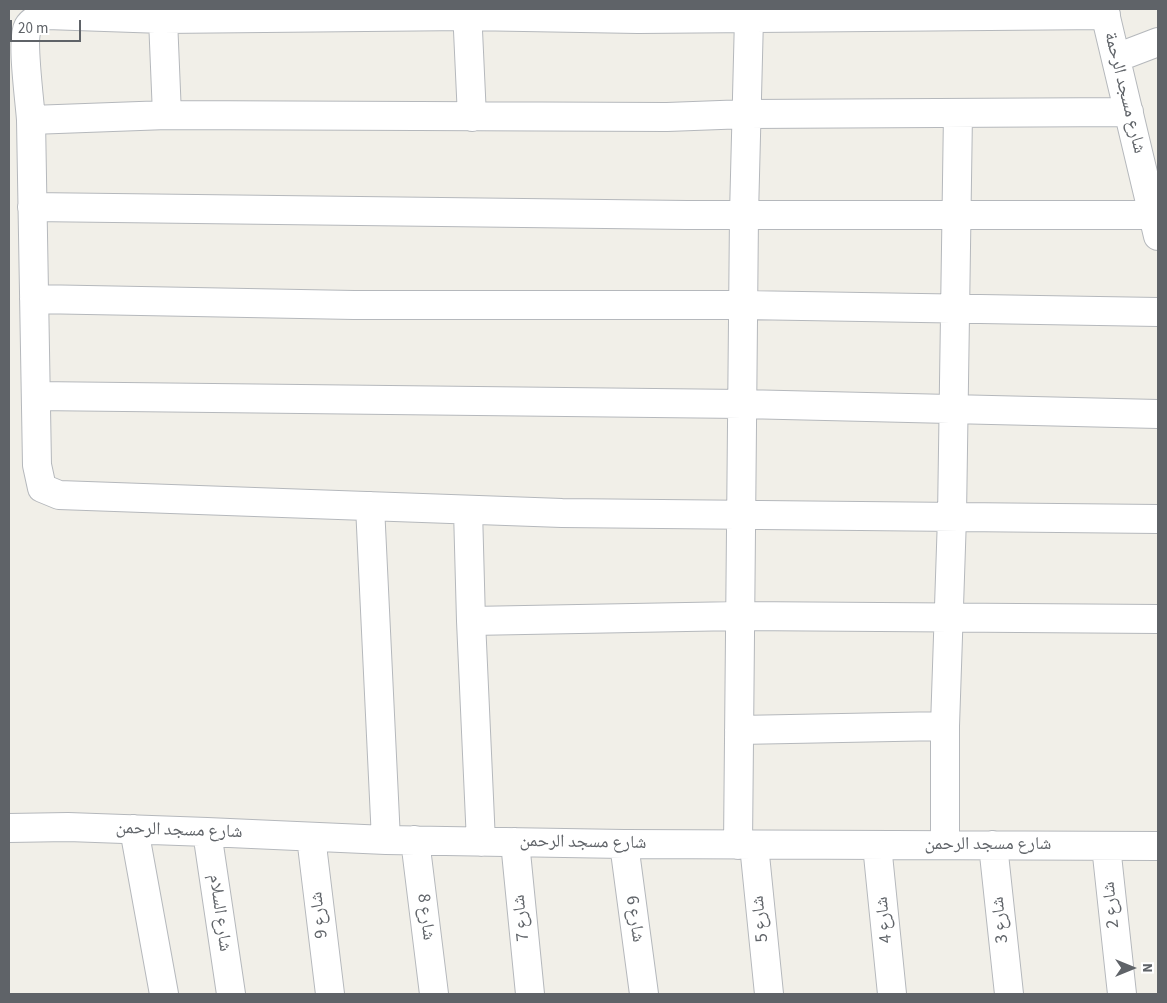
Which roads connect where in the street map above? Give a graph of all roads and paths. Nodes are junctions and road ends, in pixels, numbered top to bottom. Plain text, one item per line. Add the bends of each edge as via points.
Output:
1 (467, 12) edge
2 (1105, 12) edge
3 (798, 13) edge
4 (238, 14) edge
5 (749, 18) junction
6 (163, 19) junction
7 (1158, 42) edge
8 (1116, 58) junction
9 (1129, 112) junction
10 (958, 113) junction
11 (747, 114) junction
12 (167, 115) junction
13 (472, 116) junction
14 (31, 120) junction
15 (1151, 169) edge
16 (32, 207) junction
17 (744, 215) junction
18 (957, 215) junction
19 (1156, 225) edge
20 (34, 298) junction
21 (743, 305) junction
22 (956, 309) junction
23 (1158, 312) edge
24 (36, 396) junction
25 (742, 404) junction
26 (953, 409) junction
27 (1158, 414) edge
28 (370, 506) junction
29 (468, 510) junction
30 (740, 515) junction
31 (952, 517) junction
32 (1158, 519) edge
33 (740, 616) junction
34 (950, 617) junction
35 (1158, 619) edge
36 (471, 621) junction
37 (945, 726) junction
38 (739, 730) junction
39 (9, 828) edge
40 (134, 829) junction
41 (207, 832) junction
42 (311, 837) junction
43 (386, 840) junction
44 (415, 840) junction
45 (481, 842) junction
46 (515, 842) junction
47 (624, 844) junction
48 (746, 845) junction
49 (877, 845) junction
50 (945, 845) junction
51 (993, 845) junction
52 (1106, 846) junction
53 (1158, 846) edge
54 (164, 994) edge
55 (231, 994) edge
56 (330, 994) edge
57 (434, 994) edge
58 (530, 994) edge
59 (644, 994) edge
60 (769, 994) edge
61 (892, 994) edge
62 (1008, 994) edge
63 (1122, 994) edge

1 - 4 street
1 - 5 street via 638,19
1 - 13 street
2 - 3 street
2 - 8 street, شارع مسجد الرحمة
3 - 5 street
4 - 6 street
5 - 11 street, شارع 5
6 - 12 street
6 - 14 street via 47,16 34,20 26,29 25,43
7 - 8 street
8 - 9 street, شارع مسجد الرحمة
9 - 10 street
9 - 15 street, شارع مسجد الرحمة
10 - 11 street
10 - 18 street
11 - 13 street
11 - 17 street, شارع 5
12 - 13 street
12 - 14 street
14 - 16 street
15 - 19 street, شارع مسجد الرحمة
16 - 17 street
16 - 20 street
17 - 18 street
17 - 21 street, شارع 5
18 - 19 street
18 - 22 street
20 - 21 street via 354,305
20 - 24 street
21 - 22 street
21 - 25 street, شارع 5
22 - 23 street
22 - 26 street
24 - 25 street
24 - 28 street via 37,465 42,488 59,495
25 - 26 street
25 - 30 street, شارع 5
26 - 27 street
26 - 31 street
28 - 29 street
28 - 43 street
29 - 30 street
29 - 36 street
30 - 31 street
30 - 33 street, شارع 5
31 - 32 street
31 - 34 street
33 - 34 street
33 - 36 street
33 - 38 street, شارع 5
34 - 35 street
34 - 37 street
36 - 45 street
37 - 38 street
37 - 50 street
38 - 48 street, شارع 5
39 - 40 street, شارع مسجد الرحمن
40 - 41 street, شارع مسجد الرحمن
40 - 54 street
41 - 42 street, شارع مسجد الرحمن
41 - 55 street, شارع السلام
42 - 43 street, شارع مسجد الرحمن
42 - 56 street, شارع 9
43 - 44 street, شارع مسجد الرحمن
44 - 45 street, شارع مسجد الرحمن
44 - 57 street, شارع 8
45 - 46 street, شارع مسجد الرحمن
46 - 47 street, شارع مسجد الرحمن
46 - 58 street, شارع 7
47 - 48 street, شارع مسجد الرحمن
47 - 59 street, شارع 6
48 - 49 street, شارع مسجد الرحمن
48 - 60 street, شارع 5
49 - 50 street, شارع مسجد الرحمن
49 - 61 street, شارع 4
50 - 51 street, شارع مسجد الرحمن
51 - 52 street, شارع مسجد الرحمن
51 - 62 street, شارع 3
52 - 53 street, شارع مسجد الرحمن
52 - 63 street, شارع 2

